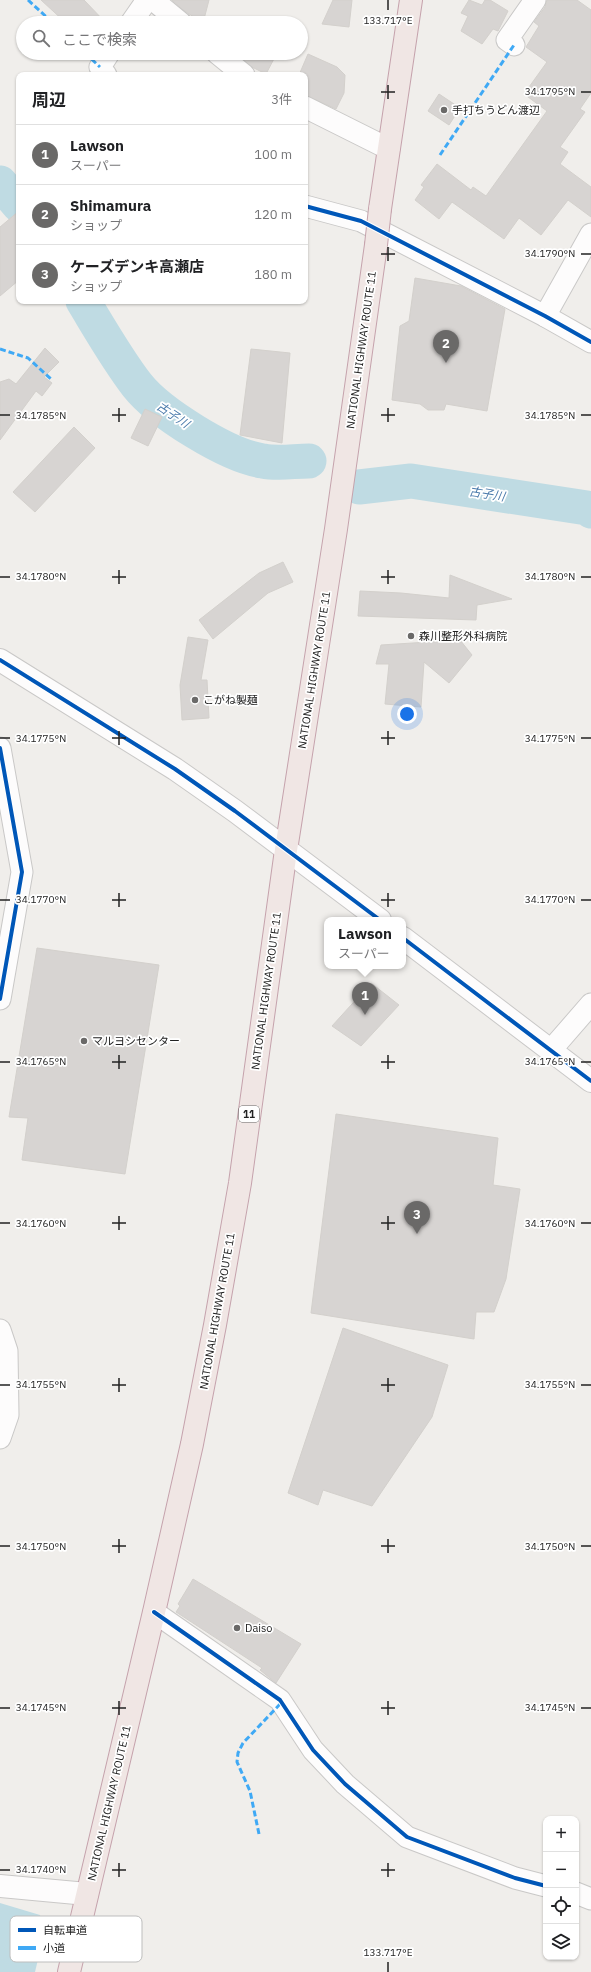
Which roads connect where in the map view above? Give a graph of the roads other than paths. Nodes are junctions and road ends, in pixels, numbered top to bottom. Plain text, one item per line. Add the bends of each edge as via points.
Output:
1 (147, 0) edge
2 (154, 0) edge
3 (411, 0) edge
4 (535, 0) edge
5 (136, 16) edge
6 (173, 16) edge
7 (514, 45) dead end
8 (104, 60) edge
9 (226, 60) edge
10 (104, 72) edge
11 (240, 72) edge
12 (308, 109) edge
13 (390, 149) junction
14 (308, 207) edge
15 (591, 234) edge
16 (545, 316) junction
17 (591, 342) edge
18 (0, 660) edge
19 (0, 748) edge
20 (286, 850) junction
21 (376, 917) edge
22 (406, 940) edge
23 (0, 999) edge
24 (591, 1004) edge
25 (551, 1050) junction
26 (591, 1081) edge
27 (0, 1330) edge
28 (0, 1438) edge
29 (154, 1612) junction
30 (543, 1885) edge
31 (0, 1886) edge
32 (87, 1894) junction
33 (579, 1894) edge
34 (591, 1899) edge
35 (82, 1916) edge
36 (71, 1962) edge
37 (69, 1972) edge

1 - 5 street
2 - 6 street
3 - 13 highway, NATIONAL HIGHWAY ROUTE 11 / 11
4 - 7 street via 507,40
8 - 10 street via 100,67
9 - 11 street
12 - 13 street
13 - 20 highway, NATIONAL HIGHWAY ROUTE 11 / 11, bridge via 336,529
14 - 16 street via 361,221
15 - 16 street
16 - 17 street
18 - 20 street via 175,769
19 - 23 street via 22,872
20 - 21 street
20 - 29 highway, NATIONAL HIGHWAY ROUTE 11 / 11 via 240,1183 192,1444
22 - 25 street
24 - 25 street
25 - 26 street
27 - 28 street via 7,1351 8,1415
29 - 30 street via 280,1700 313,1750 345,1784 407,1837 515,1878
29 - 32 highway, NATIONAL HIGHWAY ROUTE 11 / 11
31 - 32 street
32 - 35 highway, NATIONAL HIGHWAY ROUTE 11 / 11
33 - 34 street
36 - 37 highway, NATIONAL HIGHWAY ROUTE 11 / 11

